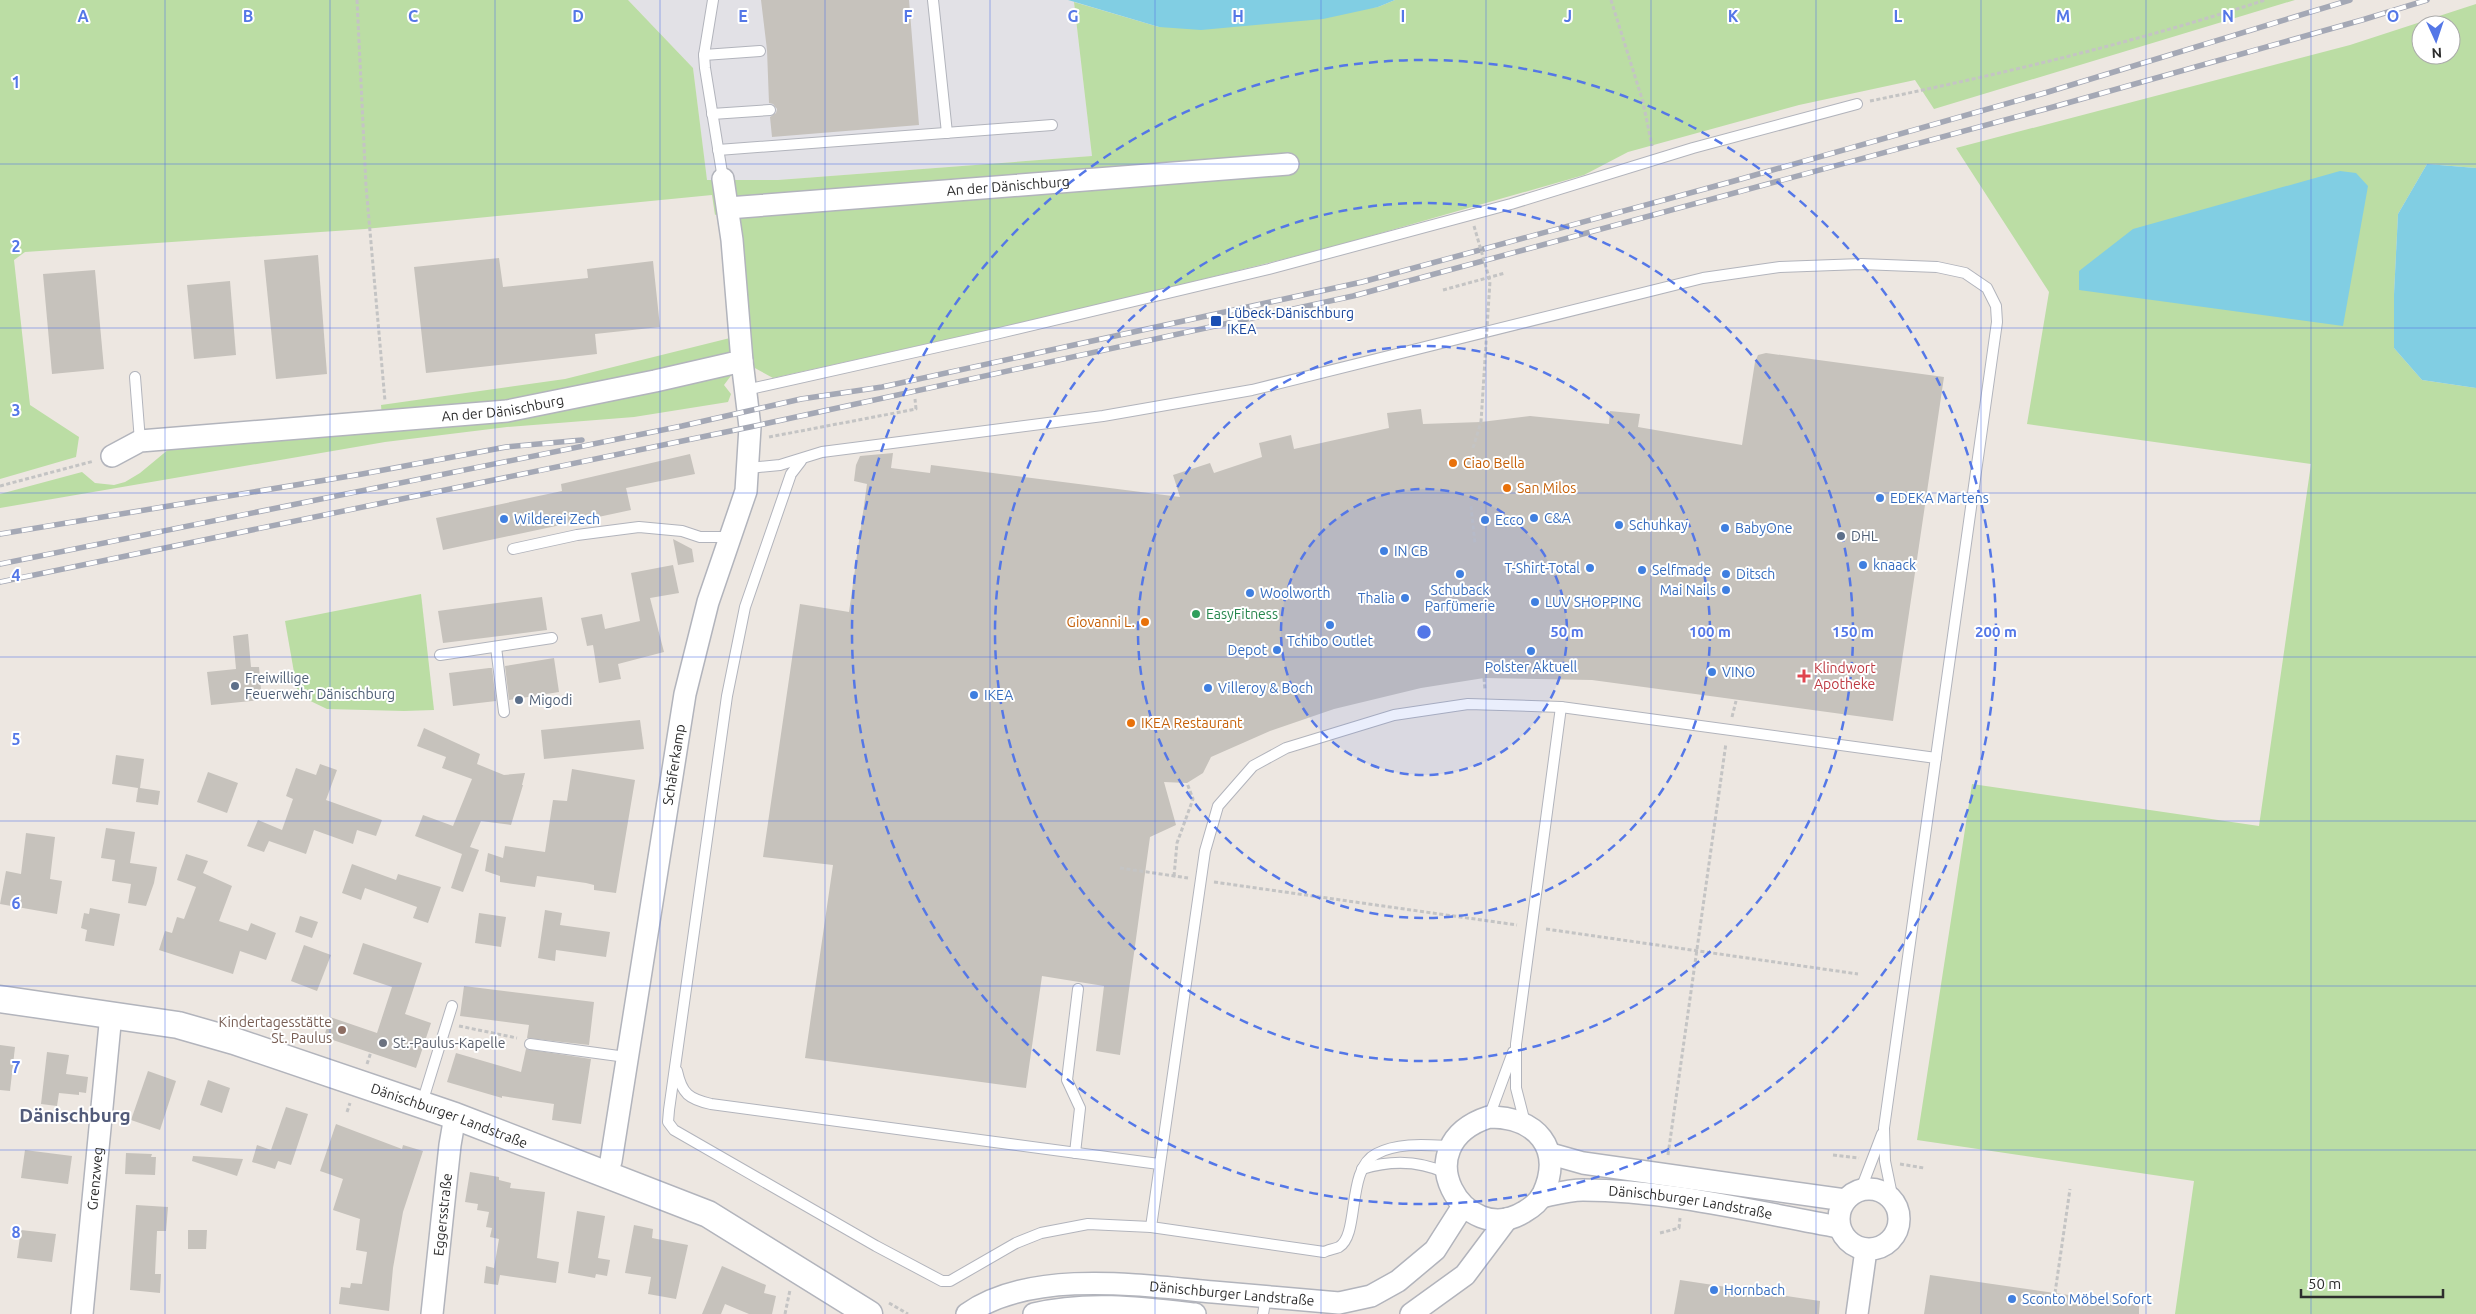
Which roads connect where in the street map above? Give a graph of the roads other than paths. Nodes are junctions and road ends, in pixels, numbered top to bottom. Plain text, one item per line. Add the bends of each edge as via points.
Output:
1 (713, 0) edge
2 (933, 0) edge
3 (760, 51) dead end
4 (704, 55) junction
5 (1857, 104) road end
6 (770, 110) dead end
7 (712, 114) junction
8 (1052, 125) dead end
9 (947, 133) junction
10 (718, 150) junction
11 (1288, 164) dead end
12 (723, 179) joint
13 (728, 208) junction
14 (742, 361) junction
15 (135, 377) dead end
16 (746, 390) junction
17 (140, 441) junction
18 (112, 456) road end
19 (802, 460) junction
20 (749, 468) junction
21 (730, 537) junction
22 (513, 549) dead end
23 (552, 638) dead end
24 (496, 647) junction
25 (440, 656) dead end
26 (1561, 707) junction
27 (504, 712) dead end
28 (1936, 758) junction
29 (1078, 989) dead end
30 (0, 1000) edge
31 (452, 1006) dead end
32 (111, 1014) junction
33 (527, 1042) road end
34 (1516, 1044) junction
35 (626, 1057) junction
36 (676, 1065) junction
37 (422, 1104) junction
38 (455, 1116) junction
39 (1489, 1117) junction
40 (1525, 1123) junction
41 (1884, 1128) junction
42 (1451, 1146) junction
43 (1075, 1153) junction
44 (1551, 1154) junction
45 (1159, 1164) junction
46 (1362, 1169) junction
47 (1636, 1169) junction
48 (607, 1173) junction
49 (1446, 1173) junction
50 (1621, 1192) junction
51 (1853, 1194) junction
52 (1541, 1197) junction
53 (1778, 1198) junction
54 (1738, 1199) junction
55 (1893, 1200) junction
56 (1463, 1206) junction
57 (1507, 1219) junction
58 (1151, 1227) junction
59 (1839, 1227) junction
60 (1866, 1250) junction
61 (1265, 1305) edge
62 (82, 1314) edge
63 (432, 1314) edge
64 (869, 1314) edge
65 (967, 1314) edge
66 (1034, 1314) edge
67 (1195, 1314) edge
68 (1411, 1314) edge
69 (1857, 1314) edge

1 - 4 lane
2 - 9 lane
3 - 4 lane
4 - 7 lane
5 - 16 lane via 1656,159 1511,204 1269,269
6 - 7 lane
7 - 10 lane
8 - 9 lane
9 - 10 lane
10 - 12 lane
11 - 13 street, An der Dänischburg
12 - 13 street
13 - 14 street
14 - 16 street, Schäferkamp
14 - 17 street, An der Dänischburg via 507,411
15 - 17 lane
16 - 20 street, Schäferkamp
17 - 18 street, An der Dänischburg
19 - 20 lane via 780,466
19 - 28 lane via 822,452 1103,416 1252,390 1703,278 1780,267 1861,264 1937,267 1965,273 1987,288 1996,306 1997,322
19 - 36 lane via 791,474 745,607 727,696
20 - 21 street, Schäferkamp via 746,491
21 - 22 lane via 700,537 639,527 577,535
21 - 35 street, Schäferkamp via 695,646 685,694
23 - 24 lane
24 - 25 lane
24 - 27 lane
26 - 28 lane
26 - 34 lane
26 - 45 lane via 1468,704 1394,715 1286,748 1253,766 1218,806 1205,851
28 - 41 lane
29 - 43 lane via 1067,1080 1080,1108
30 - 32 street, Dänischburger Landstraße
31 - 37 lane
32 - 37 street, Dänischburger Landstraße via 178,1025 234,1041
32 - 62 street, Grenzweg
33 - 35 lane
34 - 39 lane
34 - 40 lane via 1516,1088
35 - 48 street, Schäferkamp
36 - 43 lane via 682,1088 692,1099 711,1104
36 - 58 lane via 668,1122 674,1130 942,1281 950,1281 1016,1243 1041,1233 1088,1224
37 - 38 street, Dänischburger Landstraße
38 - 48 street, Dänischburger Landstraße
38 - 63 street, Eggersstraße
39 - 40 street via 1508,1117
39 - 42 street via 1475,1121 1460,1132
40 - 44 street via 1537,1133
41 - 51 lane
41 - 55 lane via 1885,1162
42 - 46 lane via 1420,1144 1390,1148 1374,1154
42 - 49 street
43 - 45 lane
44 - 47 street, Dänischburger Landstraße via 1583,1163
44 - 52 street via 1549,1179
45 - 58 lane
46 - 49 lane via 1404,1162 1427,1164
46 - 58 lane via 1349,1233 1340,1246 1324,1252
47 - 50 lane via 1633,1184
47 - 54 street, Dänischburger Landstraße via 1665,1173
48 - 64 street, Dänischburger Landstraße via 708,1214
49 - 56 street via 1454,1195
50 - 52 street, Dänischburger Landstraße via 1581,1190
50 - 54 street, Dänischburger Landstraße via 1683,1200
51 - 53 street, Dänischburger Landstraße
51 - 55 street via 1877,1189
51 - 59 street via 1838,1214
52 - 57 street via 1532,1207
53 - 54 street, Dänischburger Landstraße
53 - 54 lane via 1769,1208
54 - 59 street, Dänischburger Landstraße
55 - 60 street via 1898,1208 1896,1233 1879,1248
56 - 57 street via 1484,1218
56 - 61 street, Dänischburger Landstraße via 1435,1250 1398,1281 1371,1296 1339,1303
57 - 68 street via 1465,1275
59 - 60 street via 1845,1238
60 - 69 street
61 - 65 street, Dänischburger Landstraße via 1126,1284 1056,1286 1007,1294
66 - 67 street, Dänischburger Landstraße via 1050,1310 1126,1306

